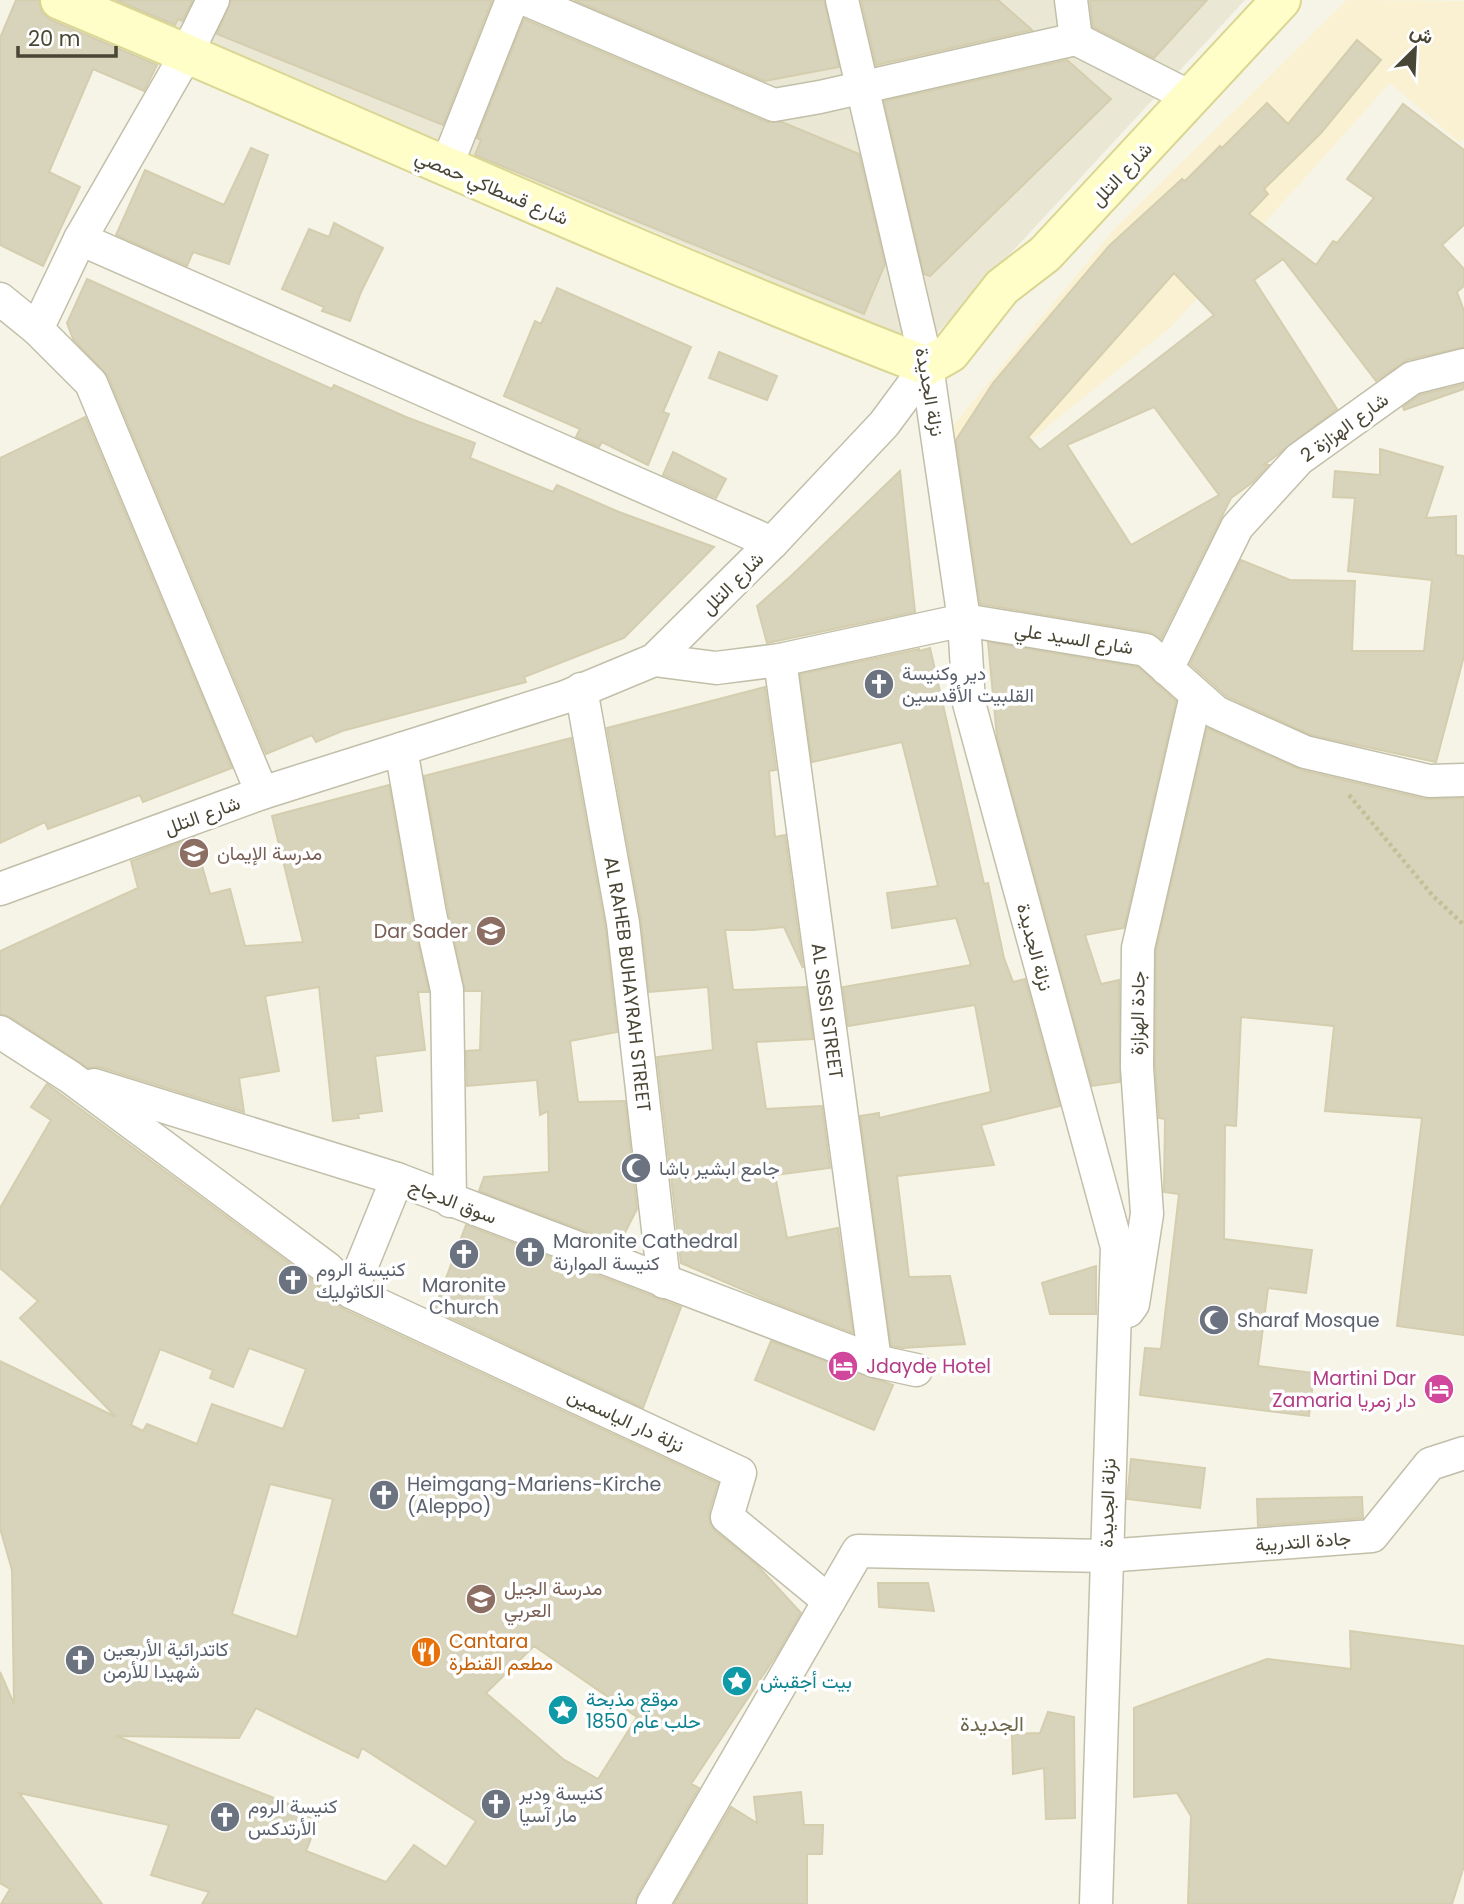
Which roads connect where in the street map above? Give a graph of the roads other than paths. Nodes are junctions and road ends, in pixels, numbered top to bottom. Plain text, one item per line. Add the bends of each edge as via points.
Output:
1 (60, 0) edge
2 (213, 0) edge
3 (512, 0) edge
4 (527, 0) edge
5 (842, 0) edge
6 (1072, 0) edge
7 (1280, 0) edge
8 (1076, 39) junction
9 (187, 54) junction
10 (862, 88) junction
11 (1192, 98) junction
12 (446, 167) junction
13 (80, 239) junction
14 (0, 299) edge
15 (37, 329) junction
16 (1464, 365) edge
17 (927, 366) junction
18 (772, 543) junction
19 (964, 620) junction
20 (654, 660) junction
21 (780, 660) junction
22 (1167, 669) junction
23 (581, 689) junction
24 (1196, 695) junction
25 (401, 749) junction
26 (1464, 780) edge
27 (262, 793) junction
28 (0, 889) edge
29 (0, 1032) edge
30 (70, 1077) junction
31 (397, 1180) junction
32 (450, 1201) junction
33 (664, 1282) junction
34 (351, 1292) junction
35 (1114, 1331) junction
36 (875, 1361) junction
37 (916, 1370) dead end
38 (1464, 1453) edge
39 (1105, 1556) junction
40 (829, 1601) junction
41 (653, 1904) edge
42 (1096, 1904) edge

1 - 9 main road, شارع قسطاكي حمصي
2 - 9 street
3 - 12 street
4 - 10 street via 774,105
5 - 10 street, نزلة الجديدة
6 - 8 street
7 - 11 main road, شارع التلل
8 - 10 street
8 - 11 street
9 - 12 main road, شارع قسطاكي حمصي
9 - 13 street
10 - 17 street, نزلة الجديدة
11 - 17 main road, شارع التلل via 1045,254 1002,287 950,353
12 - 17 main road, شارع قسطاكي حمصي via 818,325
13 - 15 street
13 - 18 street
14 - 15 street
15 - 27 street via 91,383
16 - 22 street, شارع الهزازة 2 via 1412,377 1299,459 1237,527
17 - 18 street, شارع التلل via 884,425
17 - 19 street, نزلة الجديدة
18 - 20 street, شارع التلل
19 - 21 street, شارع السيد علي
19 - 22 street, شارع السيد علي via 1146,650
19 - 35 street, نزلة الجديدة via 969,703 1117,1247
20 - 21 street, شارع السيد علي via 716,668
20 - 23 street, شارع التلل
21 - 36 street, AL SISSI STREET
22 - 24 street, شارع السيد علي
23 - 25 street, شارع التلل
23 - 33 street, AL RAHEB BUHAYRAH STREET via 622,923
24 - 26 street, شارع السيد علي via 1216,712 1305,752 1429,781
24 - 35 street, جادة الهزازة via 1138,947 1137,1067 1147,1213 1133,1304
25 - 27 street, شارع التلل
25 - 32 street via 447,990
27 - 28 street, شارع التلل
29 - 30 street
30 - 31 street
30 - 34 street via 327,1268
31 - 32 street, سوق الدجاج
31 - 34 street, سوق الدجاج
32 - 33 street, سوق الدجاج
33 - 36 street, سوق الدجاج
34 - 40 street, نزلة دار الياسمين via 740,1473 727,1517
35 - 39 street, نزلة الجديدة
36 - 37 street, سوق الدجاج
38 - 39 street, جادة التدريبة via 1430,1464 1372,1536
39 - 40 street, جادة التدريبة via 858,1551
39 - 42 street, نزلة الجديدة
40 - 41 street

